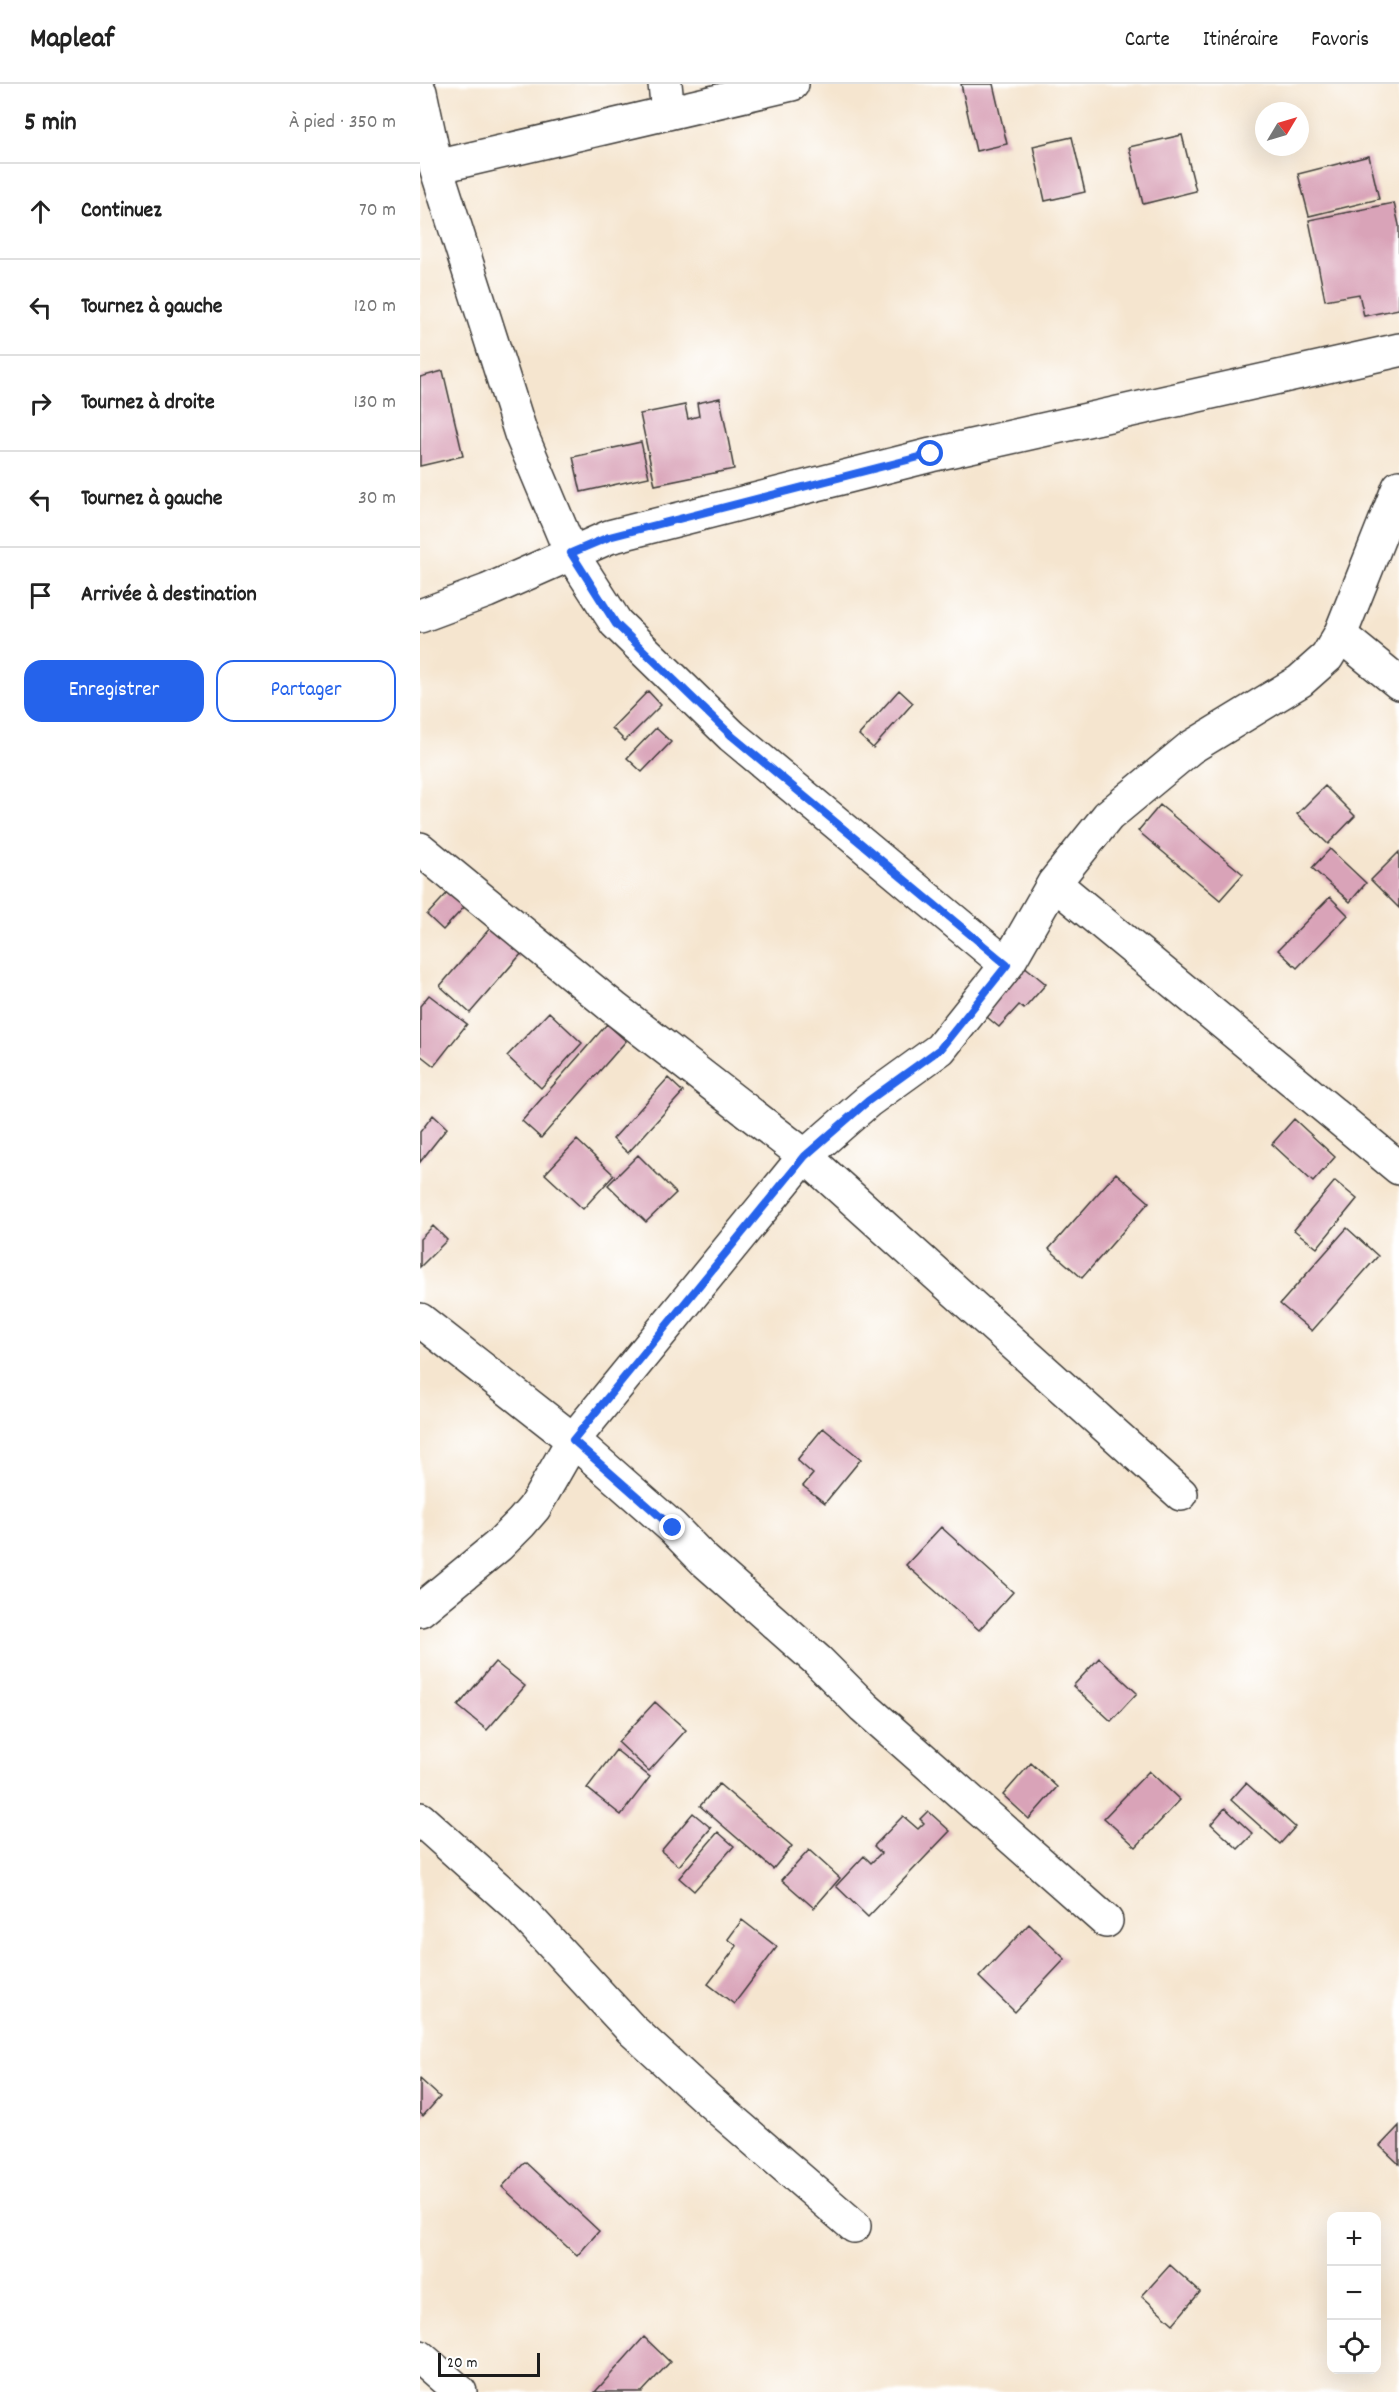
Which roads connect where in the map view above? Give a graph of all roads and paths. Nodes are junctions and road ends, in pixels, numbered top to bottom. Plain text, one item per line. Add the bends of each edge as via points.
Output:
1 (792, 84) edge
2 (420, 92) edge
3 (666, 98) edge
4 (436, 166) junction
5 (1399, 350) edge
6 (1399, 487) edge
7 (571, 553) junction
8 (420, 616) edge
9 (1340, 635) junction
10 (1399, 683) edge
11 (420, 849) edge
12 (1054, 883) junction
13 (1007, 965) junction
14 (805, 1156) junction
15 (1399, 1168) edge
16 (420, 1320) edge
17 (573, 1440) junction
18 (1181, 1494) dead end
19 (420, 1610) edge
20 (420, 1819) edge
21 (1106, 1921) dead end
22 (854, 2226) dead end
23 (420, 2357) edge
24 (460, 2392) edge

1 - 3 street
2 - 4 street
3 - 4 street
4 - 7 street via 521,434
5 - 7 street via 931,454 609,537
6 - 9 street
7 - 8 street
7 - 13 street via 616,624 732,736
9 - 10 street
9 - 12 street via 1327,657 1300,681 1190,748 1108,816
11 - 14 street via 614,1008
12 - 13 street
12 - 15 street
13 - 14 street via 940,1049 868,1101
14 - 17 street
14 - 18 street
16 - 17 street
17 - 19 street via 534,1508 521,1523
17 - 21 street via 864,1707
20 - 22 street via 517,1906 639,2037
23 - 24 street

